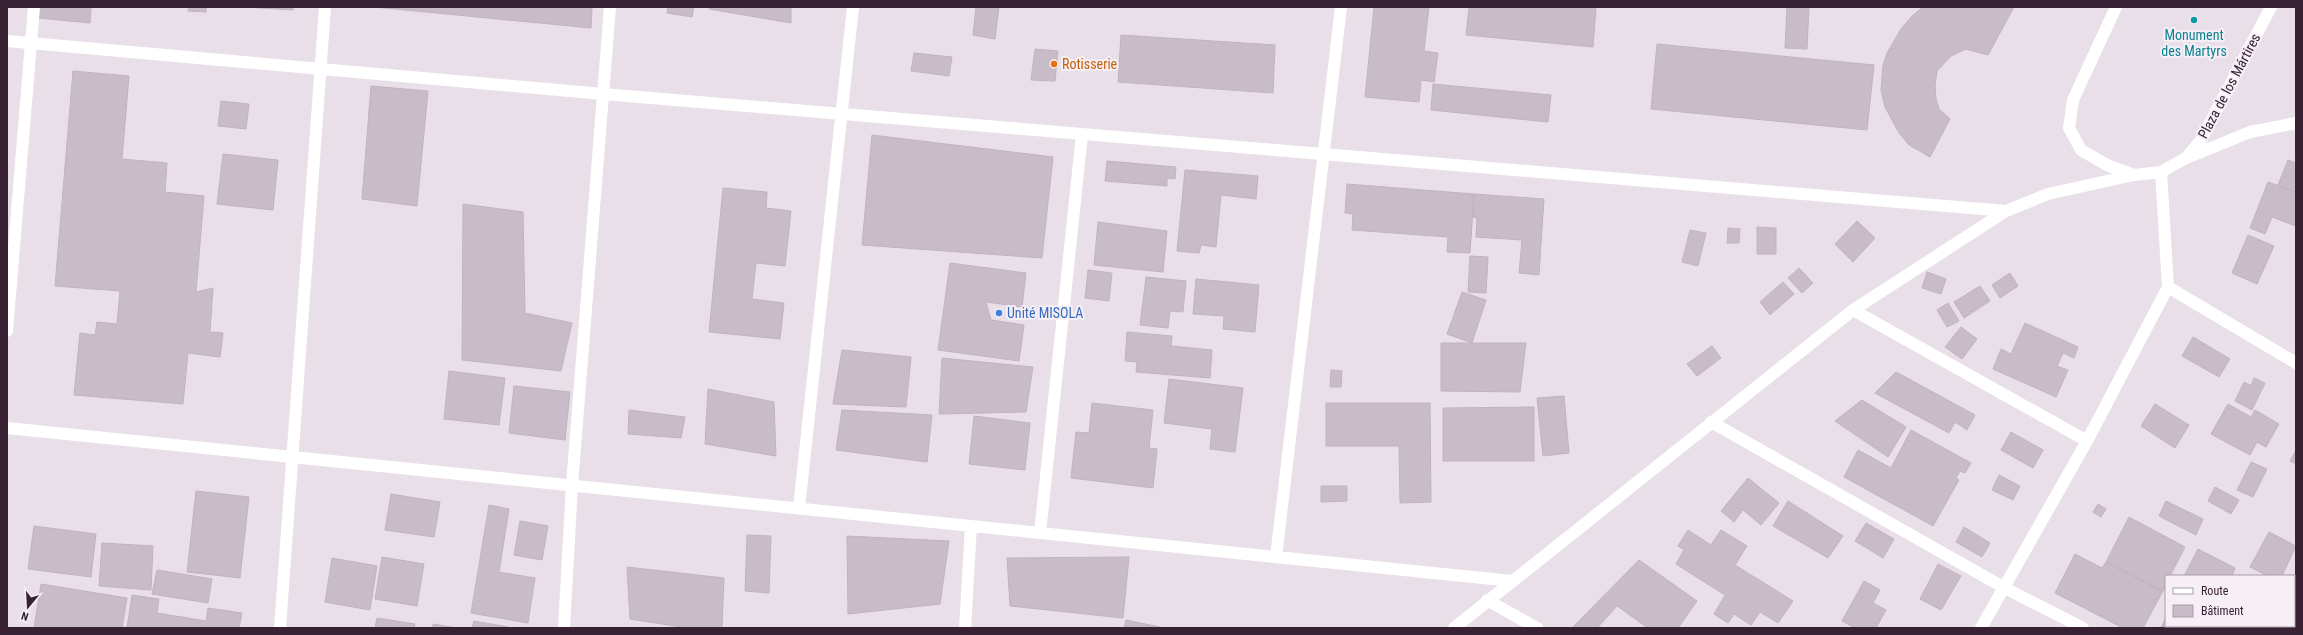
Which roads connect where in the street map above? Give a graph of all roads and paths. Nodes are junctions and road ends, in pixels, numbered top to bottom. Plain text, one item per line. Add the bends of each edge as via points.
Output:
1 (34, 7) edge
2 (325, 7) edge
3 (610, 7) edge
4 (853, 7) edge
5 (1341, 7) edge
6 (2116, 7) edge
7 (2271, 7) edge
8 (7, 41) edge
9 (31, 43) junction
10 (320, 68) junction
11 (603, 94) junction
12 (842, 114) junction
13 (2296, 123) edge
14 (1082, 134) junction
15 (1325, 155) junction
16 (2186, 158) junction
17 (2161, 172) junction
18 (2134, 174) junction
19 (2006, 211) junction
20 (2168, 287) junction
21 (1853, 310) junction
22 (7, 331) edge
23 (2296, 363) edge
24 (1711, 422) junction
25 (7, 428) edge
26 (2087, 441) junction
27 (292, 456) junction
28 (572, 485) junction
29 (799, 508) junction
30 (971, 526) junction
31 (1040, 533) junction
32 (1276, 557) junction
33 (1512, 581) junction
34 (2004, 587) junction
35 (1487, 600) junction
36 (280, 628) edge
37 (564, 628) edge
38 (965, 628) edge
39 (1454, 628) edge
40 (1537, 628) edge
41 (1981, 628) edge
42 (2083, 628) edge

1 - 9 street
2 - 10 street
3 - 11 street
4 - 12 street
5 - 15 street
6 - 18 street, Plaza de los Mártires via 2073,100 2069,128 2081,150 2106,166
7 - 16 street, Plaza de los Mártires via 2201,140
8 - 9 street
9 - 10 street
9 - 22 street
10 - 11 street
10 - 27 street
11 - 12 street
11 - 28 street
12 - 14 street
12 - 29 street
13 - 16 street via 2250,132
14 - 15 street
14 - 31 street
15 - 19 street
15 - 32 street
16 - 17 street, Plaza de los Mártires
17 - 18 street, Plaza de los Mártires
17 - 20 street
18 - 19 street via 2048,194
19 - 21 street
20 - 23 street
20 - 26 street
21 - 24 street
21 - 26 street
24 - 33 street
24 - 34 street
25 - 27 street
26 - 34 street
27 - 28 street
27 - 36 street
28 - 29 street
28 - 37 street
29 - 30 street
30 - 31 street
30 - 38 street
31 - 32 street
32 - 33 street
33 - 35 street
34 - 41 street
34 - 42 street
35 - 39 street
35 - 40 street

